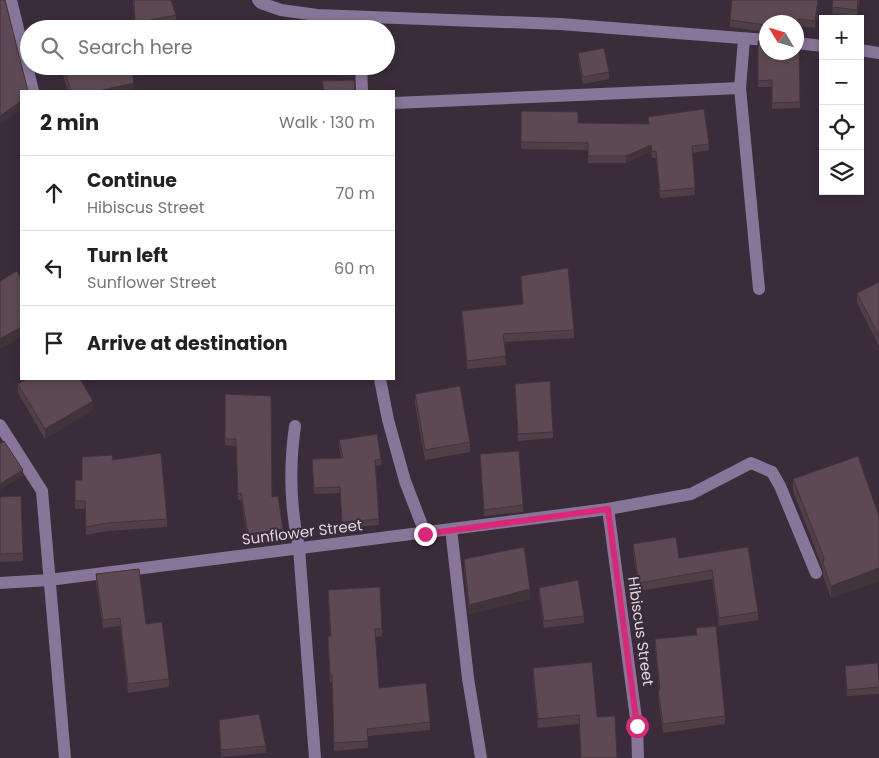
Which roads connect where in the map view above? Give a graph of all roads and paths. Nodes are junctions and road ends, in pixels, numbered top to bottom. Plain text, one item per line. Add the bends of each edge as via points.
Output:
1 (11, 0) edge
2 (258, 0) edge
3 (344, 20) edge
4 (395, 23) edge
5 (744, 38) junction
6 (20, 39) edge
7 (759, 39) edge
8 (804, 44) edge
9 (819, 46) edge
10 (864, 51) edge
11 (879, 53) edge
12 (28, 75) edge
13 (361, 75) edge
14 (740, 88) junction
15 (32, 90) edge
16 (362, 90) edge
17 (395, 103) edge
18 (759, 289) dead end
19 (380, 380) edge
20 (0, 424) edge
21 (295, 426) dead end
22 (608, 509) junction
23 (451, 529) junction
24 (425, 534) junction
25 (298, 548) junction
26 (816, 573) dead end
27 (49, 580) junction
28 (0, 583) edge
29 (66, 758) edge
30 (315, 758) edge
31 (481, 758) edge
32 (638, 758) edge

1 - 6 street
2 - 3 street via 281,10
4 - 5 street via 560,24
5 - 7 street
5 - 14 street
8 - 9 street
10 - 11 street
12 - 15 street
13 - 16 street
14 - 17 street
14 - 18 street
19 - 24 street via 404,481
20 - 27 street via 42,491
21 - 25 street via 290,495
22 - 23 street, Sunflower Street
22 - 26 street, Sunflower Street via 691,494 751,463 772,472
22 - 32 street, Hibiscus Street via 637,726
23 - 24 street, Sunflower Street
23 - 31 street
24 - 25 street, Sunflower Street
25 - 27 street, Sunflower Street
25 - 30 street
27 - 28 street, Sunflower Street
27 - 29 street

